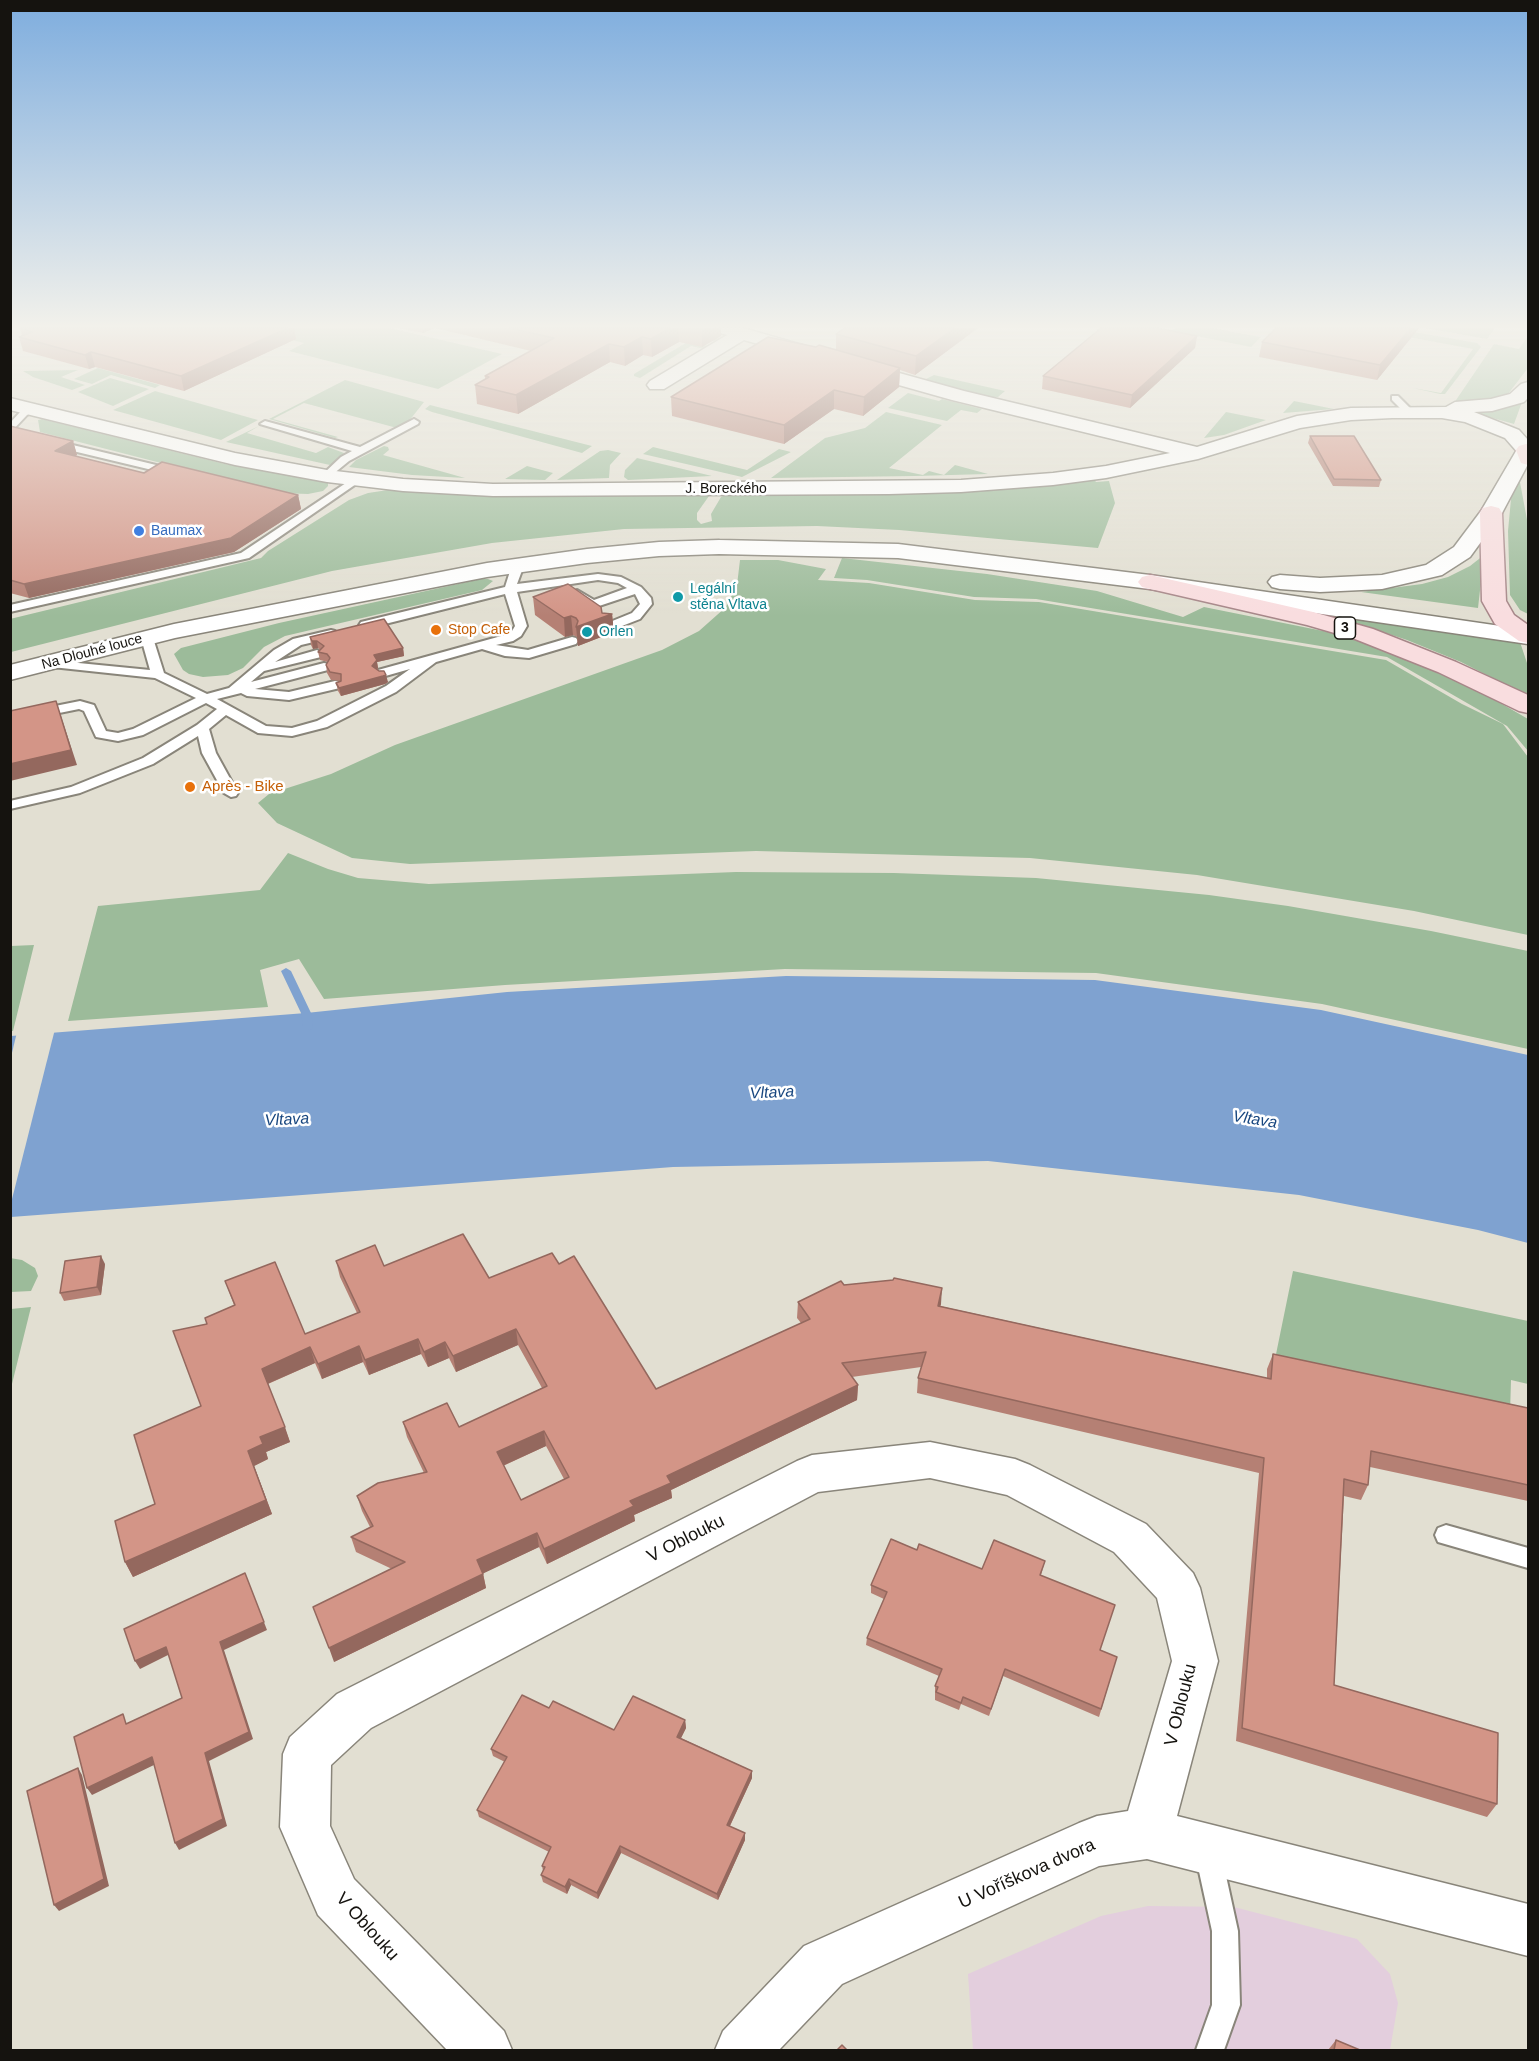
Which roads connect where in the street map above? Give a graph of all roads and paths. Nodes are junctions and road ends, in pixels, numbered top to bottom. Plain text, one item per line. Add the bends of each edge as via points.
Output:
1 (94, 424) edge
2 (265, 424) dead end
3 (410, 424) edge
4 (1077, 424) edge
5 (1290, 424) edge
6 (1489, 424) edge
7 (10, 431) edge
8 (22, 435) edge
9 (342, 437) dead end
10 (45, 441) edge
11 (332, 443) junction
12 (360, 450) junction
13 (1198, 453) junction
14 (1527, 454) edge
15 (181, 474) edge
16 (327, 476) junction
17 (355, 480) junction
18 (1491, 513) junction
19 (518, 565) junction
20 (1201, 576) junction
21 (1150, 582) junction
22 (559, 583) junction
23 (510, 589) junction
24 (637, 589) junction
25 (10, 609) edge
26 (1504, 620) junction
27 (1528, 623) edge
28 (609, 627) edge
29 (174, 631) junction
30 (1528, 636) edge
31 (147, 638) junction
32 (572, 641) dead end
33 (483, 646) junction
34 (317, 654) edge
35 (431, 660) junction
36 (52, 663) junction
37 (324, 667) edge
38 (259, 669) junction
39 (382, 673) edge
40 (10, 674) edge
41 (158, 675) junction
42 (334, 685) edge
43 (234, 690) junction
44 (206, 698) junction
45 (1528, 705) edge
46 (225, 709) junction
47 (10, 719) edge
48 (202, 729) junction
49 (231, 793) dead end
50 (10, 805) edge
51 (1446, 1535) dead end
52 (1528, 1558) edge
53 (1147, 1834) junction
54 (1207, 1850) junction
55 (1528, 1930) edge
56 (485, 2050) edge
57 (742, 2050) edge
58 (1210, 2050) edge

1 - 16 street, J. Boreckého via 235,459
2 - 11 lane
3 - 12 lane
4 - 13 street
5 - 13 street, J. Boreckého
6 - 14 street, J. Boreckého via 1512,434
7 - 8 lane
9 - 11 lane
10 - 15 lane
11 - 12 lane
12 - 16 lane
13 - 17 street, J. Boreckého via 1095,473 961,486 542,491
14 - 18 street
16 - 17 street, J. Boreckého
17 - 25 lane via 311,506 244,556
18 - 20 street via 1462,552 1434,570 1382,582 1320,585
18 - 26 main road via 1494,601
19 - 21 street via 659,549 835,548 898,551
19 - 23 lane
19 - 29 street
20 - 26 street
20 - 29 street via 904,540 774,533 653,536 535,547 405,570 264,602
21 - 30 street
21 - 45 main road, 3 via 1364,634 1448,667
22 - 23 lane
22 - 24 lane via 609,577
22 - 24 lane via 593,604
23 - 33 lane via 521,626 509,638
23 - 38 lane via 297,642
24 - 28 lane via 645,598 642,611
26 - 27 street
26 - 30 main road
29 - 31 street, Na Dlouhé louce
31 - 36 street, Na Dlouhé louce
31 - 41 lane
32 - 33 lane via 529,654
33 - 35 lane
34 - 38 lane
35 - 39 lane
35 - 46 lane via 391,689 312,728 292,732 263,730
36 - 40 street, Na Dlouhé louce
36 - 41 lane
37 - 43 lane
38 - 43 lane
41 - 44 lane
42 - 43 lane via 289,696
43 - 44 lane
44 - 46 lane
44 - 47 lane via 138,732 118,737 101,734 89,708 80,705
46 - 48 lane
48 - 49 lane via 209,753
48 - 50 lane via 148,761 75,790
51 - 52 lane
53 - 54 street, U Voříškova dvora
53 - 56 street, V Oblouku via 1195,1661 1177,1588 1130,1538 1015,1478 930,1460 812,1474 354,1711 308,1754 305,1827 336,1897
53 - 57 street, U Voříškova dvora via 1097,1841 823,1965
54 - 55 street, U Voříškova dvora
54 - 58 lane via 1226,1942 1226,2005

